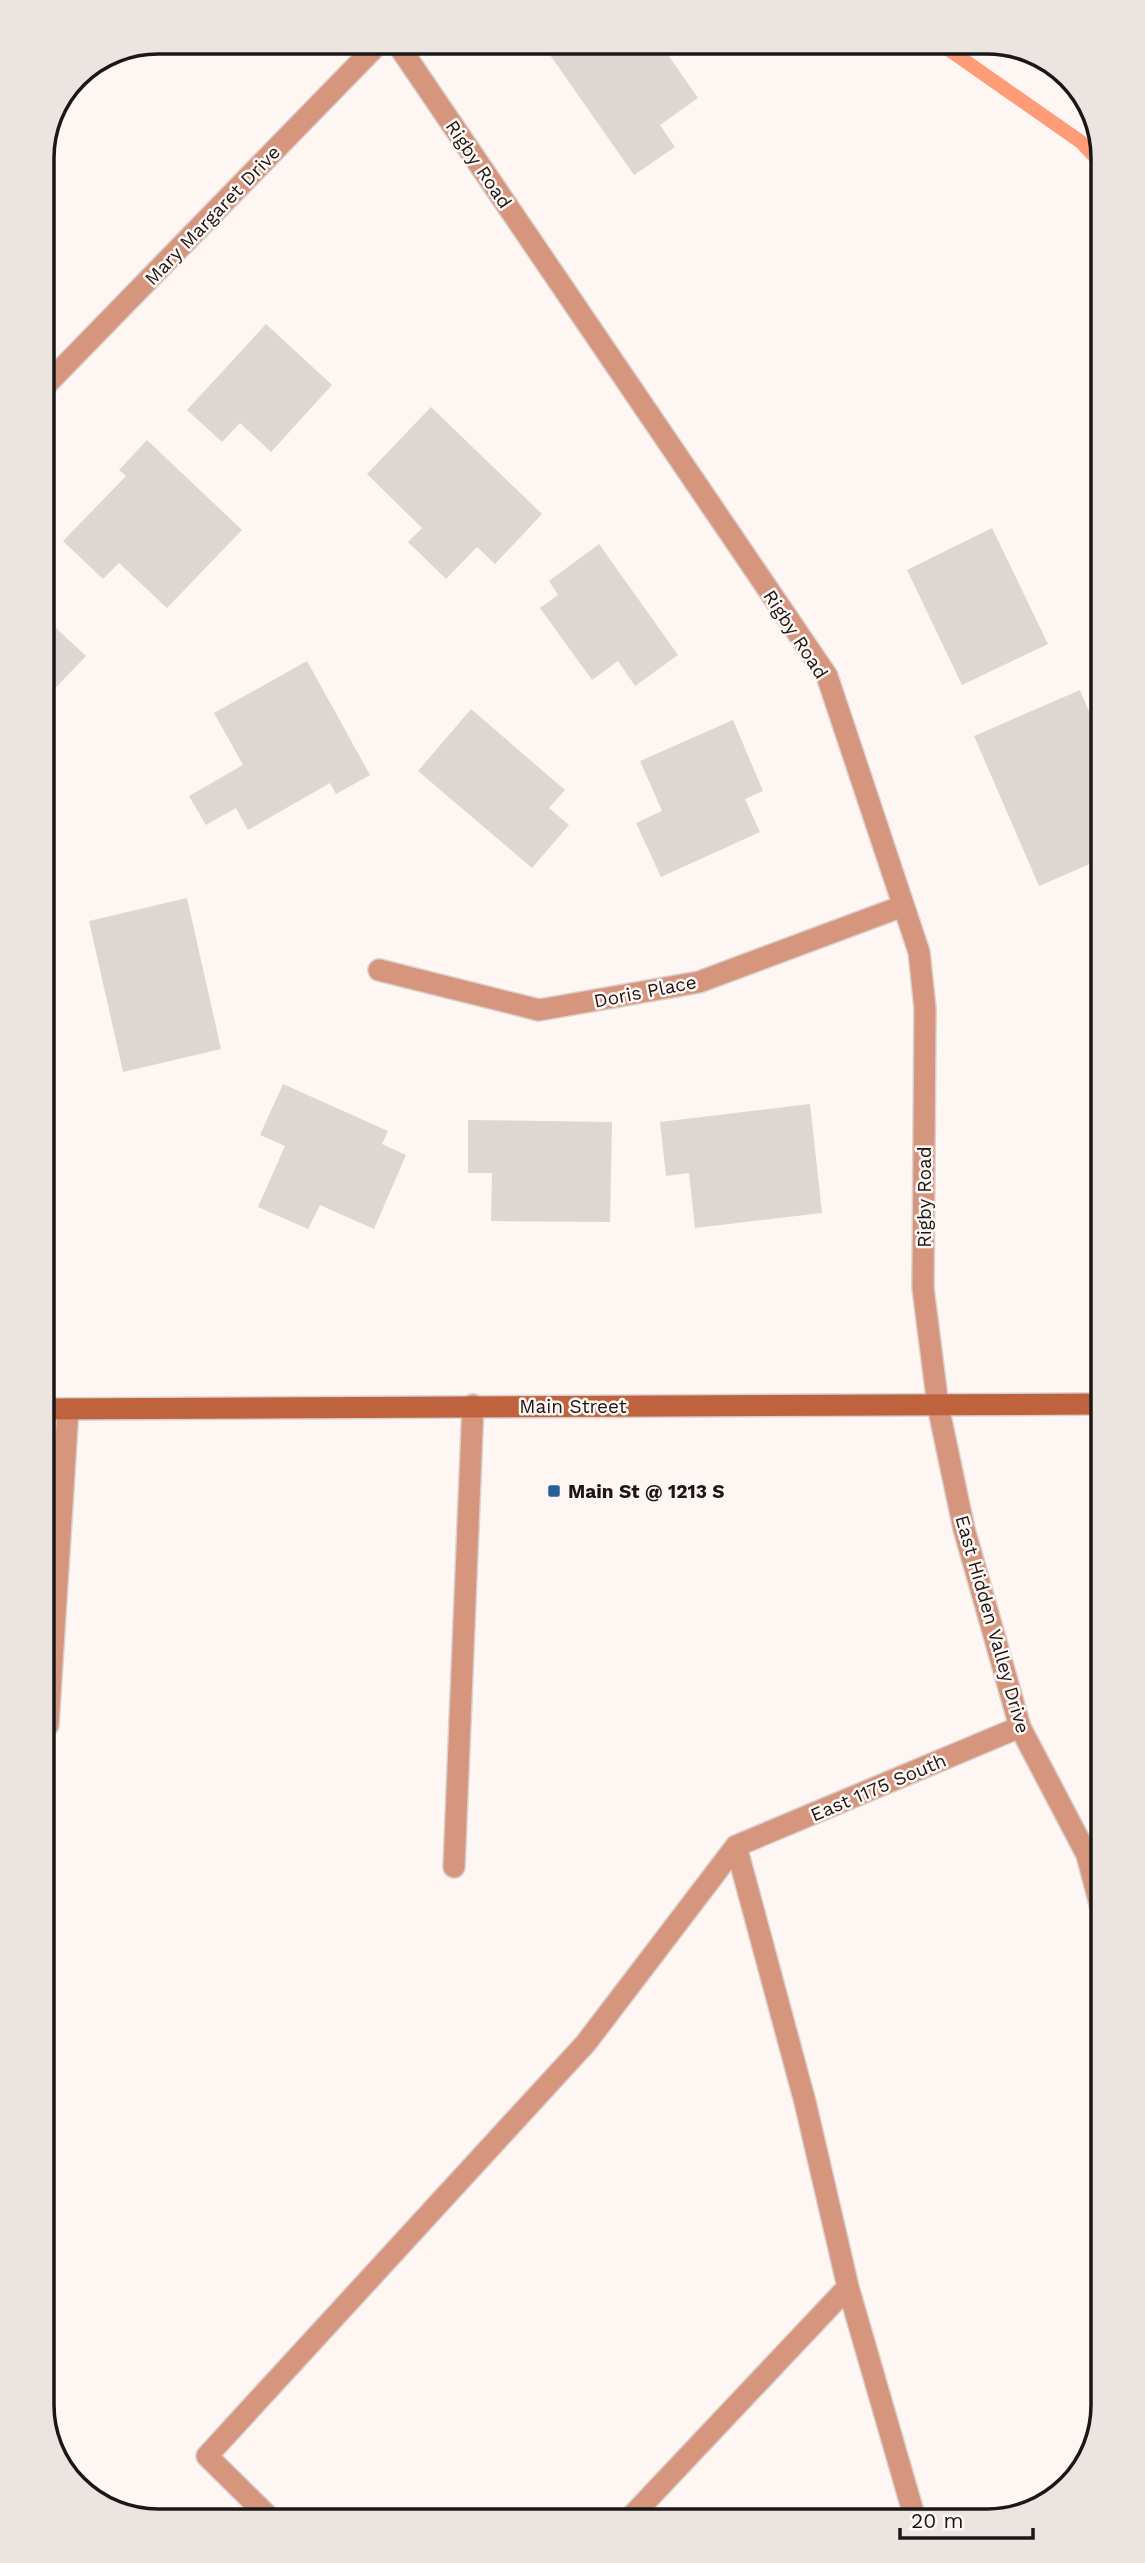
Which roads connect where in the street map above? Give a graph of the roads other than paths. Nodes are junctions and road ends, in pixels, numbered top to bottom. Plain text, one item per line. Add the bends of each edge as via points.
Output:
1 (368, 54) edge
2 (404, 54) edge
3 (54, 377) edge
4 (903, 906) junction
5 (379, 970) dead end
6 (1091, 1404) edge
7 (472, 1405) junction
8 (938, 1406) junction
9 (54, 1409) edge
10 (68, 1409) junction
11 (54, 1630) edge
12 (1020, 1727) junction
13 (736, 1846) junction
14 (454, 1867) dead end
15 (1091, 1870) edge
16 (848, 2287) junction
17 (261, 2509) edge
18 (639, 2509) edge
19 (912, 2509) edge

1 - 3 street, Mary Margaret Drive
2 - 4 street, Rigby Road via 827,676
4 - 5 street, Doris Place via 699,982 539,1010
4 - 8 street, Rigby Road via 919,952 925,1008 923,1288
6 - 8 main road, Main Street
7 - 8 main road, Main Street
7 - 10 main road, Main Street
7 - 14 street
8 - 12 street, East Hidden Valley Drive via 964,1529
9 - 10 main road, Main Street
10 - 11 street
12 - 13 street, East 1175 South
12 - 15 street, East Hidden Valley Drive
13 - 16 street via 805,2102
13 - 17 street via 586,2043 207,2456
16 - 18 street
16 - 19 street

